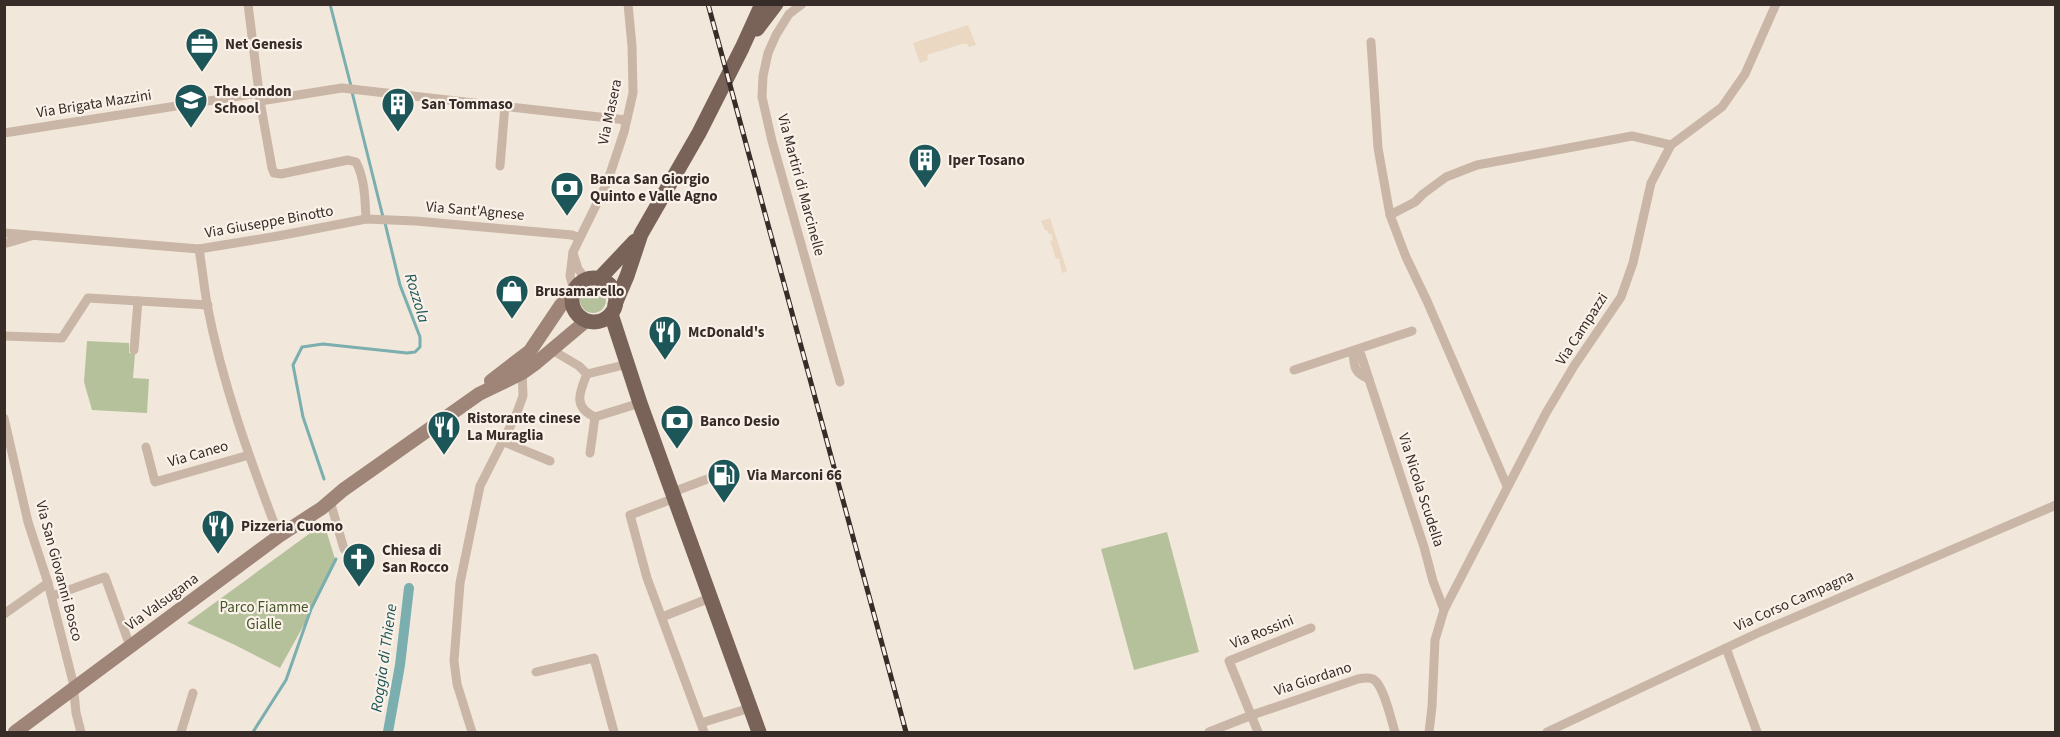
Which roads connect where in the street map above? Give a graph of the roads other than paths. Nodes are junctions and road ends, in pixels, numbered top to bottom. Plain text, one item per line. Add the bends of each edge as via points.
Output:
1 (248, 4) edge
2 (628, 4) edge
3 (762, 4) edge
4 (776, 4) edge
5 (802, 4) edge
6 (1776, 4) edge
7 (1371, 42) dead end
8 (742, 48) junction
9 (260, 97) junction
10 (505, 105) junction
11 (626, 120) junction
12 (4, 133) edge
13 (1671, 145) junction
14 (500, 166) dead end
15 (1390, 214) junction
16 (366, 219) junction
17 (5, 233) edge
18 (641, 234) junction
19 (32, 235) junction
20 (579, 238) junction
21 (6, 246) edge
22 (199, 249) junction
23 (573, 252) junction
24 (627, 276) junction
25 (593, 279) junction
26 (573, 292) junction
27 (138, 301) junction
28 (208, 305) junction
29 (613, 309) junction
30 (590, 321) junction
31 (1412, 331) dead end
32 (4, 336) edge
33 (555, 347) junction
34 (532, 348) junction
35 (134, 350) dead end
36 (1353, 351) junction
37 (627, 361) junction
38 (1294, 370) dead end
39 (522, 373) junction
40 (587, 374) junction
41 (840, 382) dead end
42 (479, 394) junction
43 (640, 403) junction
44 (595, 417) junction
45 (4, 418) edge
46 (502, 441) junction
47 (146, 447) dead end
48 (590, 453) dead end
49 (249, 455) junction
50 (550, 460) dead end
51 (718, 475) dead end
52 (1507, 486) junction
53 (674, 495) junction
54 (330, 501) junction
55 (2055, 504) edge
56 (279, 536) junction
57 (344, 549) dead end
58 (48, 583) junction
59 (52, 596) junction
60 (710, 598) junction
61 (1444, 610) junction
62 (4, 614) edge
63 (662, 617) junction
64 (1311, 628) dead end
65 (130, 646) junction
66 (1726, 648) junction
67 (536, 672) dead end
68 (73, 689) junction
69 (193, 693) dead end
70 (750, 708) junction
71 (1252, 715) junction
72 (703, 728) edge
73 (15, 732) edge
74 (81, 732) edge
75 (181, 732) edge
76 (472, 732) edge
77 (614, 732) edge
78 (759, 732) edge
79 (1209, 732) edge
80 (1258, 732) edge
81 (1395, 732) edge
82 (1429, 732) edge
83 (1547, 732) edge
84 (1757, 732) edge

1 - 9 street
2 - 11 street, Via Masera via 633,93
3 - 8 main road
4 - 8 main road
5 - 41 street, Via Martiri di Marcinelle via 789,14 768,53 762,97
6 - 13 street, Via Campazzi via 1746,74 1722,108
7 - 15 street via 1378,148
8 - 18 main road
9 - 10 street, Via Brigata Mazzini via 342,88
9 - 12 street, Via Brigata Mazzini
9 - 16 street via 274,173 348,160 356,162
10 - 11 street, Via Brigata Mazzini
10 - 14 street
11 - 20 street, Via Masera via 607,183
13 - 15 street via 1632,136 1477,165 1446,177 1415,202
13 - 52 street, Via Campazzi via 1652,183 1621,297 1574,366
15 - 52 street
16 - 20 street, Via Sant'Agnese via 572,234
16 - 22 street, Via Giuseppe Binotto
17 - 19 street, Via Giuseppe Binotto
17 - 21 street
18 - 24 main road
18 - 25 main road via 621,258
19 - 21 street, Via Giuseppe Binotto
19 - 22 street, Via Giuseppe Binotto
20 - 23 street, Via Masera
22 - 28 street
23 - 25 street via 578,269
23 - 26 street, Via Masera
24 - 29 main road
24 - 37 main road via 623,312
25 - 26 main road via 579,284
25 - 29 main road via 612,288
26 - 30 main road via 574,310
26 - 34 main road, Via Valsugana
27 - 28 street
27 - 32 street via 88,298 62,338
27 - 35 street
28 - 49 street
29 - 30 main road via 602,321
29 - 37 main road
30 - 33 main road, Via Valsugana
30 - 37 main road via 603,328
31 - 36 street
33 - 34 street
33 - 39 main road, Via Valsugana
33 - 40 street
34 - 39 street, Via Valsugana
34 - 42 main road, Via Valsugana
36 - 38 street
36 - 61 street, Via Nicola Scudella via 1359,375 1369,379
37 - 40 street
37 - 43 main road
39 - 42 main road, Via Valsugana
39 - 46 street via 523,396
40 - 44 street via 580,406
42 - 54 main road, Via Valsugana
43 - 44 street
43 - 53 main road
44 - 48 street
45 - 58 street, Via San Giovanni Bosco via 28,522
46 - 50 street
46 - 76 street via 480,486 460,583 454,661
47 - 49 street, Via Caneo via 155,482
49 - 56 street
51 - 53 street
52 - 61 street, Via Campazzi
53 - 60 main road
53 - 63 street via 630,515
54 - 56 main road, Via Valsugana
54 - 57 street
55 - 66 street, Via Corso Campagna
56 - 65 main road, Via Valsugana
58 - 59 street, Via San Giovanni Bosco
58 - 62 street
59 - 65 street, Via Valsugana via 105,578
59 - 68 street, Via San Giovanni Bosco
60 - 63 street
60 - 70 main road
61 - 82 street, Via Campazzi via 1435,640
63 - 72 street
64 - 71 street, Via Rossini via 1228,661
65 - 68 main road, Via Valsugana
66 - 83 street, Via Corso Campagna
66 - 84 street
67 - 77 street via 594,658
68 - 73 main road, Via Valsugana
68 - 74 street, Via San Giovanni Bosco
69 - 75 street
70 - 72 street
70 - 78 main road
71 - 79 street, Via Giordano
71 - 80 street, Via Rossini
71 - 81 street, Via Giordano via 1366,678 1380,685

